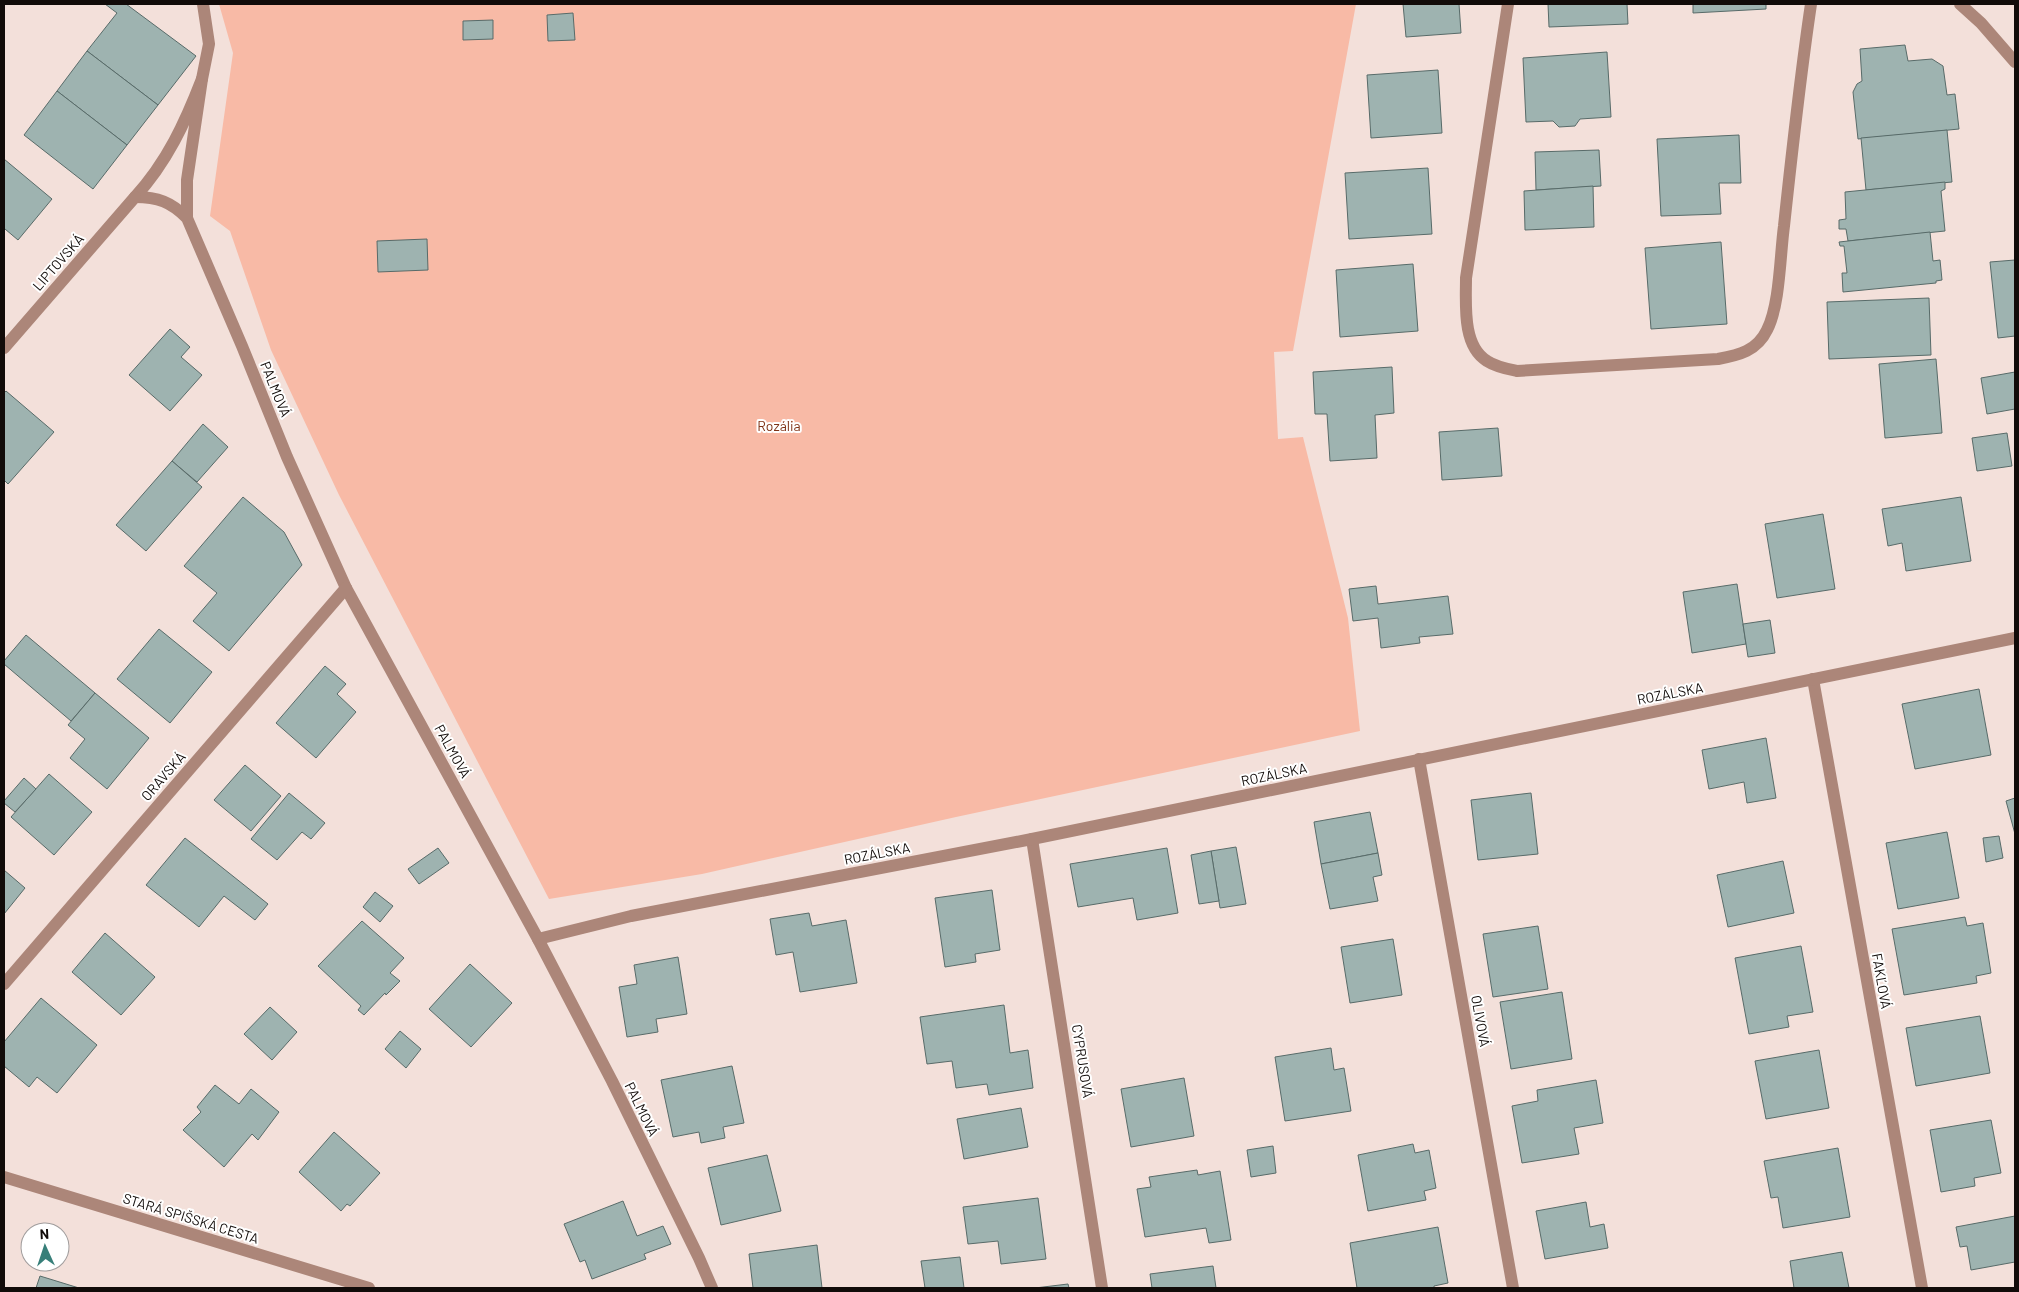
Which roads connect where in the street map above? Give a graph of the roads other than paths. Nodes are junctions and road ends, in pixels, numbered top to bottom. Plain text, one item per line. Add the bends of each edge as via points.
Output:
1 (203, 4) edge
2 (1508, 4) edge
3 (1811, 4) edge
4 (1960, 4) edge
5 (2015, 62) edge
6 (202, 79) junction
7 (135, 197) junction
8 (187, 218) junction
9 (4, 348) edge
10 (346, 588) junction
11 (2015, 638) edge
12 (1813, 679) junction
13 (1419, 759) junction
14 (1032, 839) junction
15 (538, 939) junction
16 (4, 984) edge
17 (4, 1178) edge
18 (369, 1288) edge
19 (712, 1288) edge
20 (1102, 1288) edge
21 (1513, 1288) edge
22 (1922, 1288) edge

1 - 6 street, PALMOVÁ via 209,44
2 - 3 street via 1466,295 1470,336 1477,351 1499,367 1517,371 1718,359 1741,355 1758,344 1768,330 1776,297
4 - 5 street
6 - 7 street, PALMOVÁ via 176,140
6 - 8 street, PALMOVÁ via 186,180
7 - 8 street, PALMOVÁ via 165,200
7 - 9 street, LIPTOVSKÁ
8 - 10 street, PALMOVÁ
10 - 15 street, PALMOVÁ
10 - 16 street, ORAVSKÁ
11 - 12 street, ROZÁLSKA
12 - 13 street, ROZÁLSKA
12 - 22 street, FAKĽOVÁ
13 - 14 street, ROZÁLSKA
13 - 21 street, OLIVOVÁ
14 - 15 street, ROZÁLSKA via 631,916
14 - 20 street, CYPRUSOVÁ
15 - 19 street, PALMOVÁ via 612,1081
17 - 18 street, STARÁ SPIŠSKÁ CESTA

